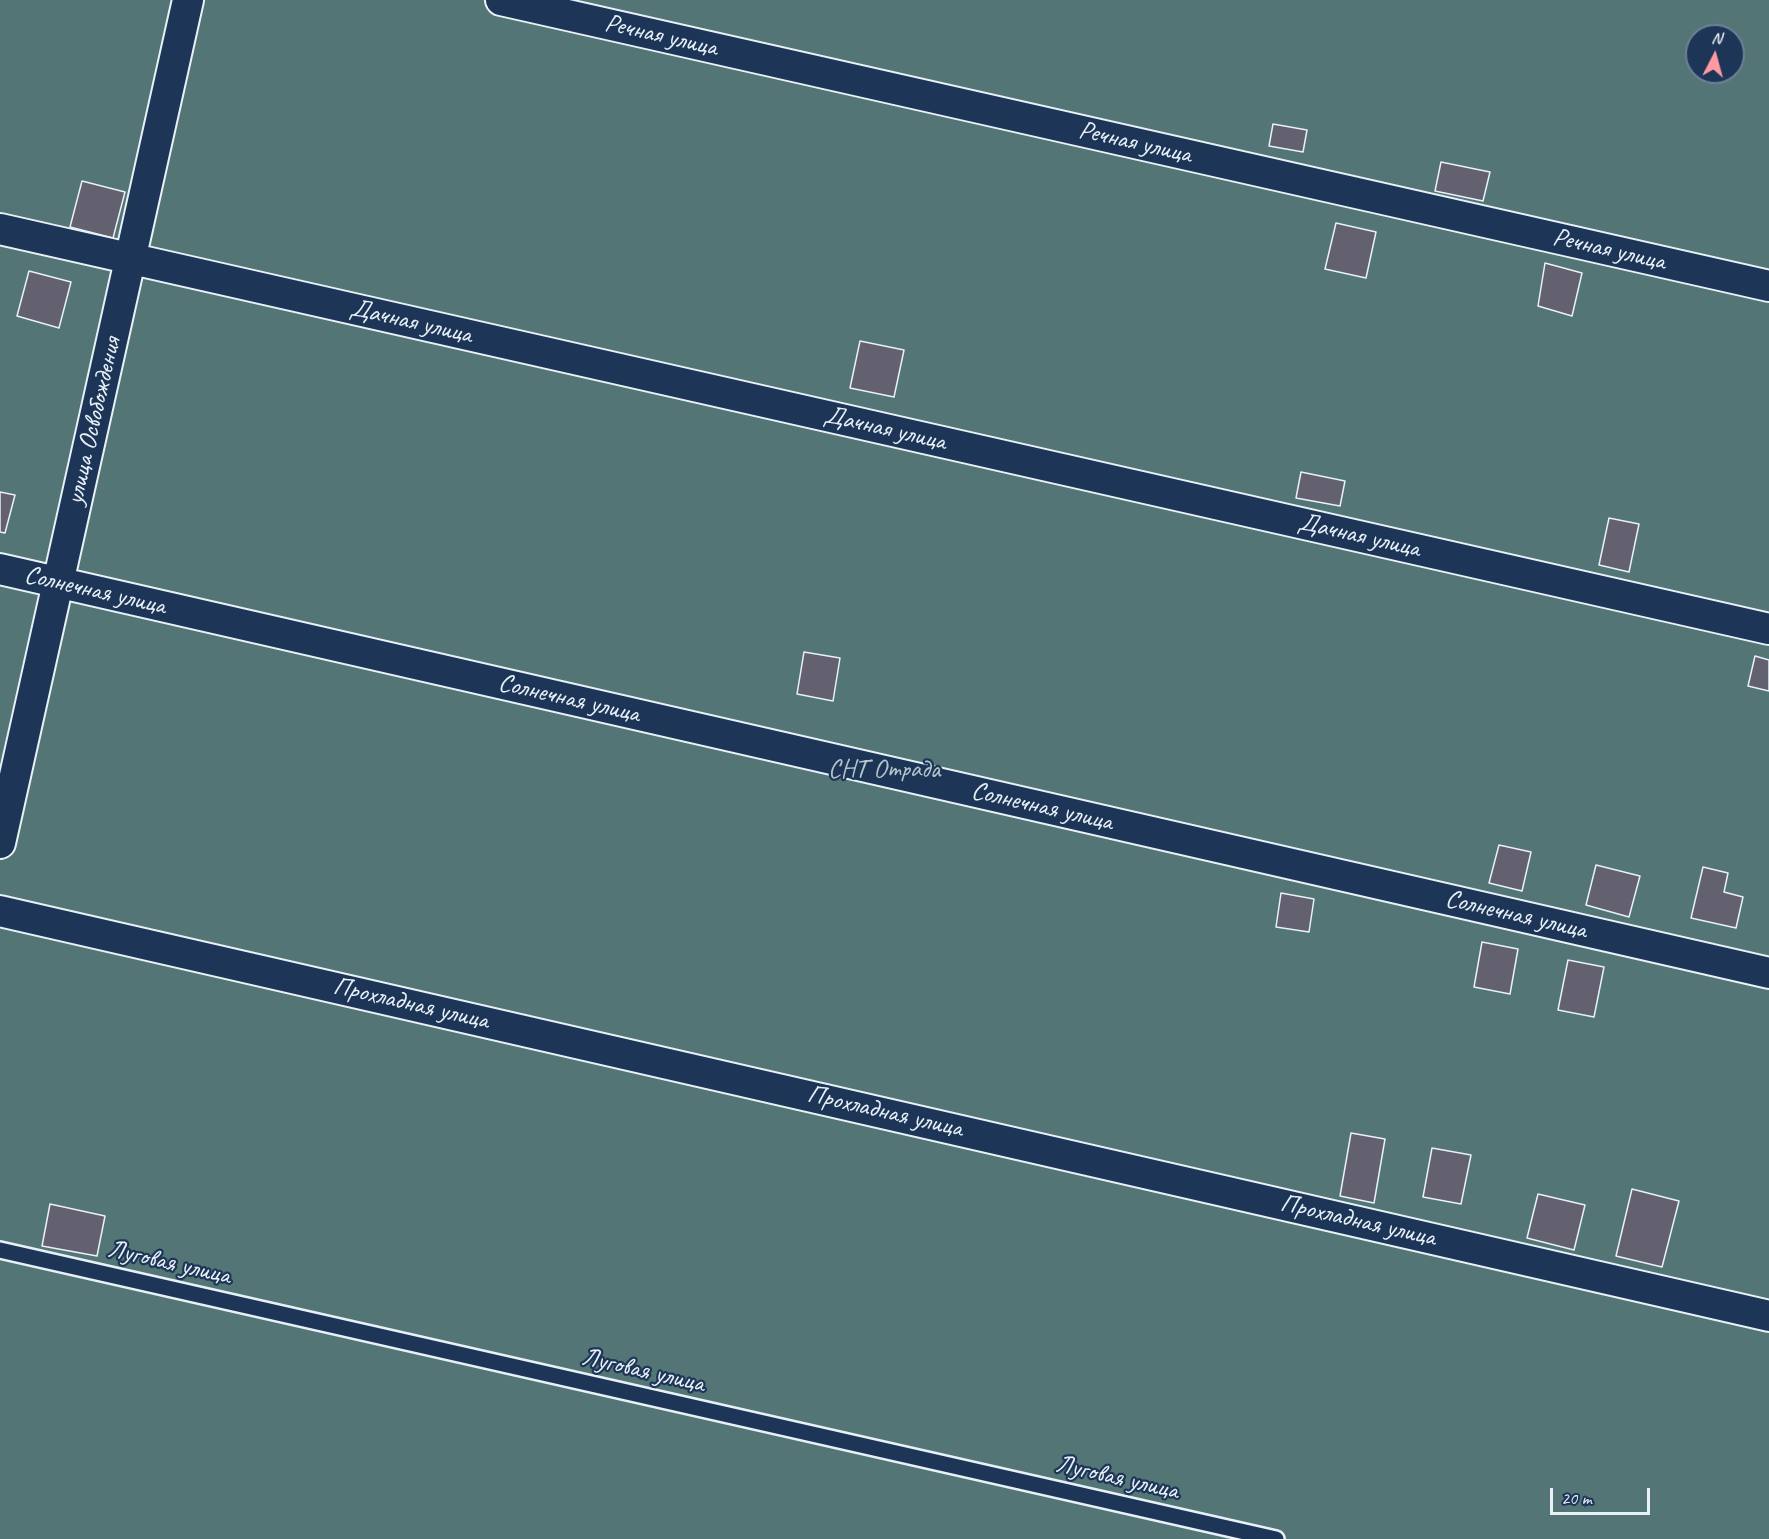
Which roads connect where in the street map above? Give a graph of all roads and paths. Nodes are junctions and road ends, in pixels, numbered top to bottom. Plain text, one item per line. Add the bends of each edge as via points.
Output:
1 (188, 0) edge
2 (501, 0) edge
3 (0, 229) edge
4 (130, 258) junction
5 (1769, 286) edge
6 (0, 569) edge
7 (58, 583) junction
8 (1769, 629) edge
9 (0, 843) edge
10 (0, 911) edge
11 (1769, 973) edge
12 (0, 1250) edge
13 (1769, 1316) edge
14 (1276, 1539) edge

1 - 4 street, улица Освобождения
2 - 5 street, Речная улица
3 - 4 street, Дачная улица
4 - 7 street, улица Освобождения
4 - 8 street, Дачная улица
6 - 7 street, Солнечная улица
7 - 9 street, улица Освобождения
7 - 11 street, Солнечная улица
10 - 13 street, Прохладная улица
12 - 14 lane, Луговая улица

